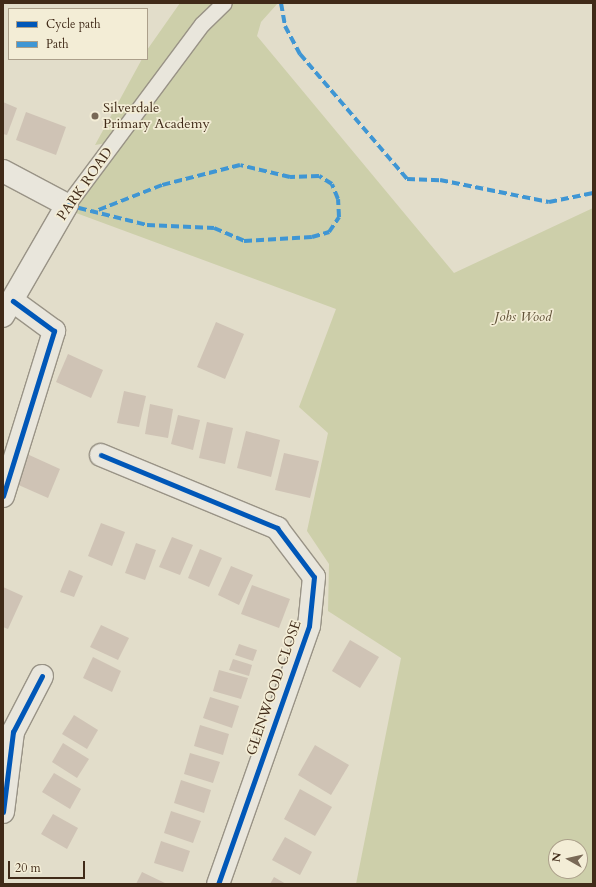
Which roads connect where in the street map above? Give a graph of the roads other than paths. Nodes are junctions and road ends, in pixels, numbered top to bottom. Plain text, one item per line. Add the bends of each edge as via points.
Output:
1 (224, 3) edge
2 (3, 171) edge
3 (68, 205) junction
4 (8, 308) edge
5 (101, 455) dead end
6 (3, 496) edge
7 (42, 676) dead end
8 (3, 812) edge
9 (218, 884) edge

1 - 3 lane, PARK ROAD via 202,24
2 - 3 street
3 - 4 street, PARK ROAD
4 - 6 street via 54,331
5 - 9 street, GLENWOOD CLOSE via 277,528 314,577 310,626
7 - 8 street via 13,732

